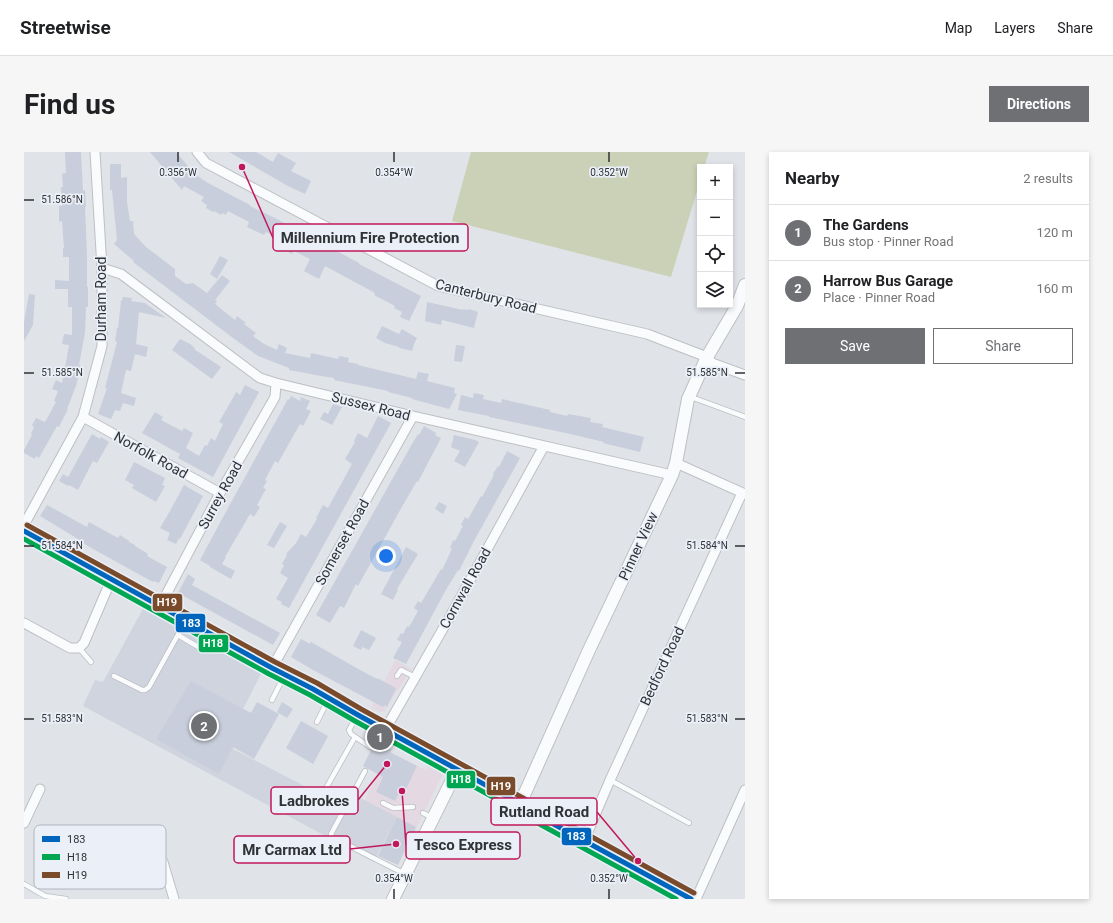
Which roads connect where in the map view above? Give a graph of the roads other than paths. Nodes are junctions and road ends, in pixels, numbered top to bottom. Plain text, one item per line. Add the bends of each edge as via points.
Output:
1 (95, 152) edge
2 (197, 152) edge
3 (102, 268) junction
4 (745, 285) edge
5 (707, 357) junction
6 (745, 375) edge
7 (276, 384) junction
8 (689, 397) junction
9 (413, 416) junction
10 (83, 417) junction
11 (745, 417) edge
12 (544, 446) junction
13 (676, 463) junction
14 (672, 475) junction
15 (744, 493) edge
16 (220, 494) junction
17 (24, 525) edge
18 (24, 531) edge
19 (111, 580) junction
20 (160, 606) junction
21 (186, 620) junction
22 (24, 623) edge
23 (178, 635) junction
24 (79, 648) junction
25 (205, 651) dead end
26 (91, 662) dead end
27 (279, 671) junction
28 (114, 676) dead end
29 (397, 676) dead end
30 (415, 677) junction
31 (329, 698) junction
32 (272, 700) dead end
33 (358, 715) junction
34 (317, 722) dead end
35 (385, 730) junction
36 (355, 737) junction
37 (370, 747) dead end
38 (457, 770) junction
39 (365, 772) dead end
40 (610, 780) junction
41 (40, 789) dead end
42 (745, 790) edge
43 (383, 803) dead end
44 (317, 804) dead end
45 (520, 804) junction
46 (413, 808) dead end
47 (24, 823) edge
48 (689, 823) dead end
49 (584, 841) junction
50 (166, 872) edge
51 (405, 874) junction
52 (24, 884) edge
53 (66, 899) edge
54 (174, 899) edge
55 (393, 899) edge
56 (691, 899) edge
57 (696, 899) edge

1 - 3 street, Durham Road
2 - 5 street, Canterbury Road via 206,163 438,286 647,334
3 - 7 street, Sussex Road via 121,274 260,378
3 - 10 street, Durham Road via 102,346
4 - 5 street, Pinner View via 737,306
5 - 6 street, Canterbury Road via 712,363
5 - 8 street, Pinner View
7 - 9 street, Sussex Road
7 - 16 street, Surrey Road via 275,397
8 - 11 lane
8 - 13 street, Pinner View
9 - 12 street, Sussex Road
9 - 27 street, Somerset Road
10 - 16 street, Norfolk Road
10 - 17 street, Durham Road
12 - 14 street, Sussex Road
12 - 30 street, Cornwall Road
13 - 14 street, Pinner View
13 - 15 street
14 - 45 street, Pinner View
15 - 40 street, Bedford Road
16 - 20 street, Surrey Road
18 - 19 main road
19 - 20 main road
19 - 24 street via 84,643
20 - 21 main road
21 - 23 lane
21 - 27 main road
22 - 24 street via 70,648
23 - 25 lane
23 - 28 lane via 145,690
24 - 26 lane
27 - 31 main road
27 - 32 lane
29 - 30 lane via 401,670
30 - 35 street, Cornwall Road
31 - 33 main road
31 - 34 lane
33 - 35 main road
33 - 36 lane via 349,730
35 - 38 main road
36 - 37 lane
36 - 44 lane
38 - 45 main road
38 - 51 street via 428,815
39 - 51 lane via 331,834 332,837
40 - 48 lane
40 - 49 street, Bedford Road
41 - 47 street
42 - 57 street
43 - 46 lane via 393,808
45 - 49 main road
49 - 56 main road
50 - 54 street
51 - 55 street
52 - 53 lane via 45,896

